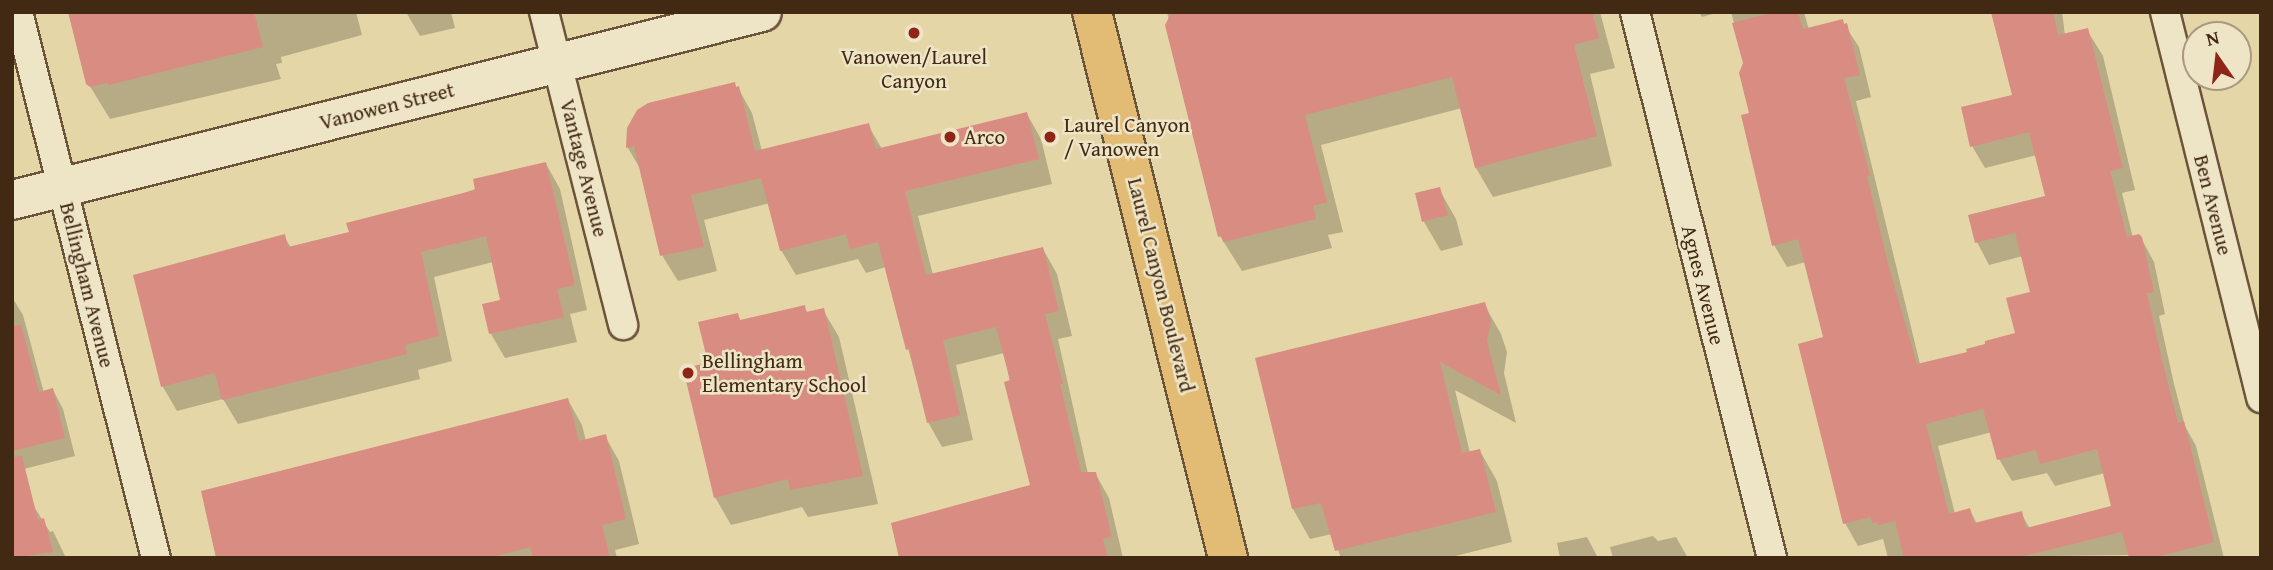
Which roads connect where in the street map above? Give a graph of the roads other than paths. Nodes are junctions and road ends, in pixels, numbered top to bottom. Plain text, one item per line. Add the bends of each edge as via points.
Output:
1 (18, 12) edge
2 (544, 12) edge
3 (762, 12) edge
4 (1092, 12) edge
5 (1635, 12) edge
6 (2165, 12) edge
7 (557, 64) junction
8 (62, 187) junction
9 (12, 200) edge
10 (623, 325) dead end
11 (2261, 398) edge
12 (156, 558) edge
13 (1228, 558) edge
14 (1772, 558) edge

1 - 8 street, Bellingham Avenue
2 - 7 street, Vantage Avenue
3 - 7 main road, Vanowen Street
4 - 13 main road, Laurel Canyon Boulevard
5 - 14 street, Agnes Avenue
6 - 11 street, Ben Avenue
7 - 8 main road, Vanowen Street
7 - 10 street, Vantage Avenue
8 - 9 main road, Vanowen Street
8 - 12 street, Bellingham Avenue

